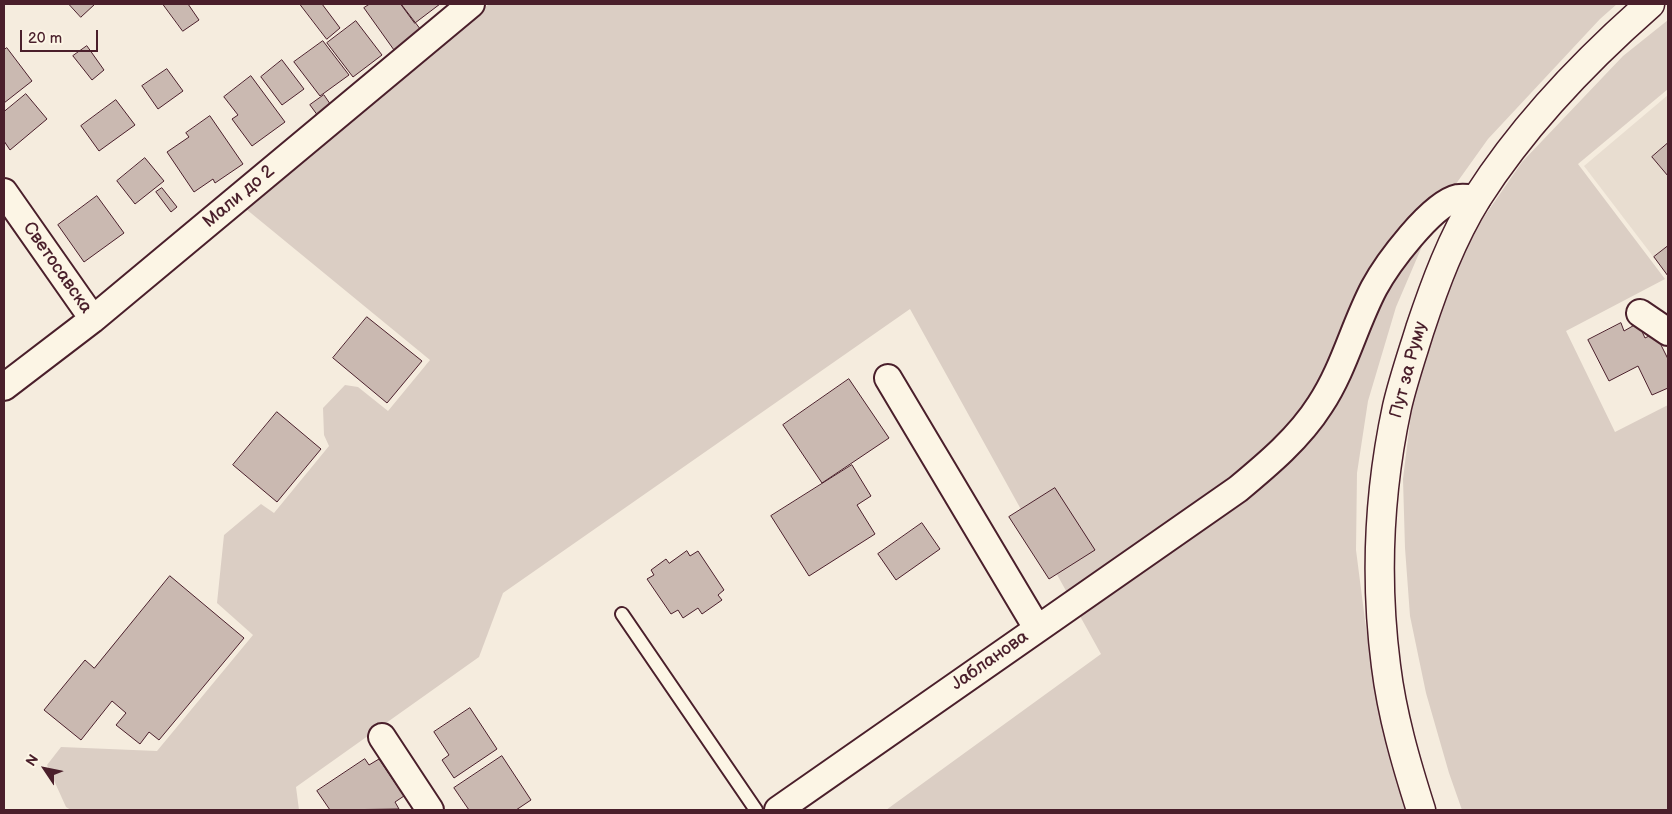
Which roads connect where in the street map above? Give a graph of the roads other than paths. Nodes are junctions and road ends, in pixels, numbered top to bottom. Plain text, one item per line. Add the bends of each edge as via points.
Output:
1 (471, 4) edge
2 (1650, 4) edge
3 (4, 192) edge
4 (1477, 199) junction
5 (1640, 313) dead end
6 (93, 319) junction
7 (1668, 332) edge
8 (888, 378) dead end
9 (4, 386) edge
10 (622, 614) dead end
11 (1037, 628) junction
12 (382, 737) dead end
13 (430, 810) edge
14 (756, 810) edge
15 (778, 810) edge
16 (1421, 810) edge

1 - 6 street, Мали до 2
2 - 4 main road, Пут за Руму via 1615,35 1534,120
3 - 6 street, Светосавска
4 - 11 street via 1457,198 1424,220 1375,287 1334,382 1319,407 1283,450 1238,489
4 - 16 main road, Пут за Руму via 1431,294 1412,353 1397,407 1382,522 1380,602 1386,667 1397,726
5 - 7 street
6 - 9 street, Мали до 2
8 - 11 street, Јабланова
10 - 14 lane
11 - 15 street, Јабланова
12 - 13 street

